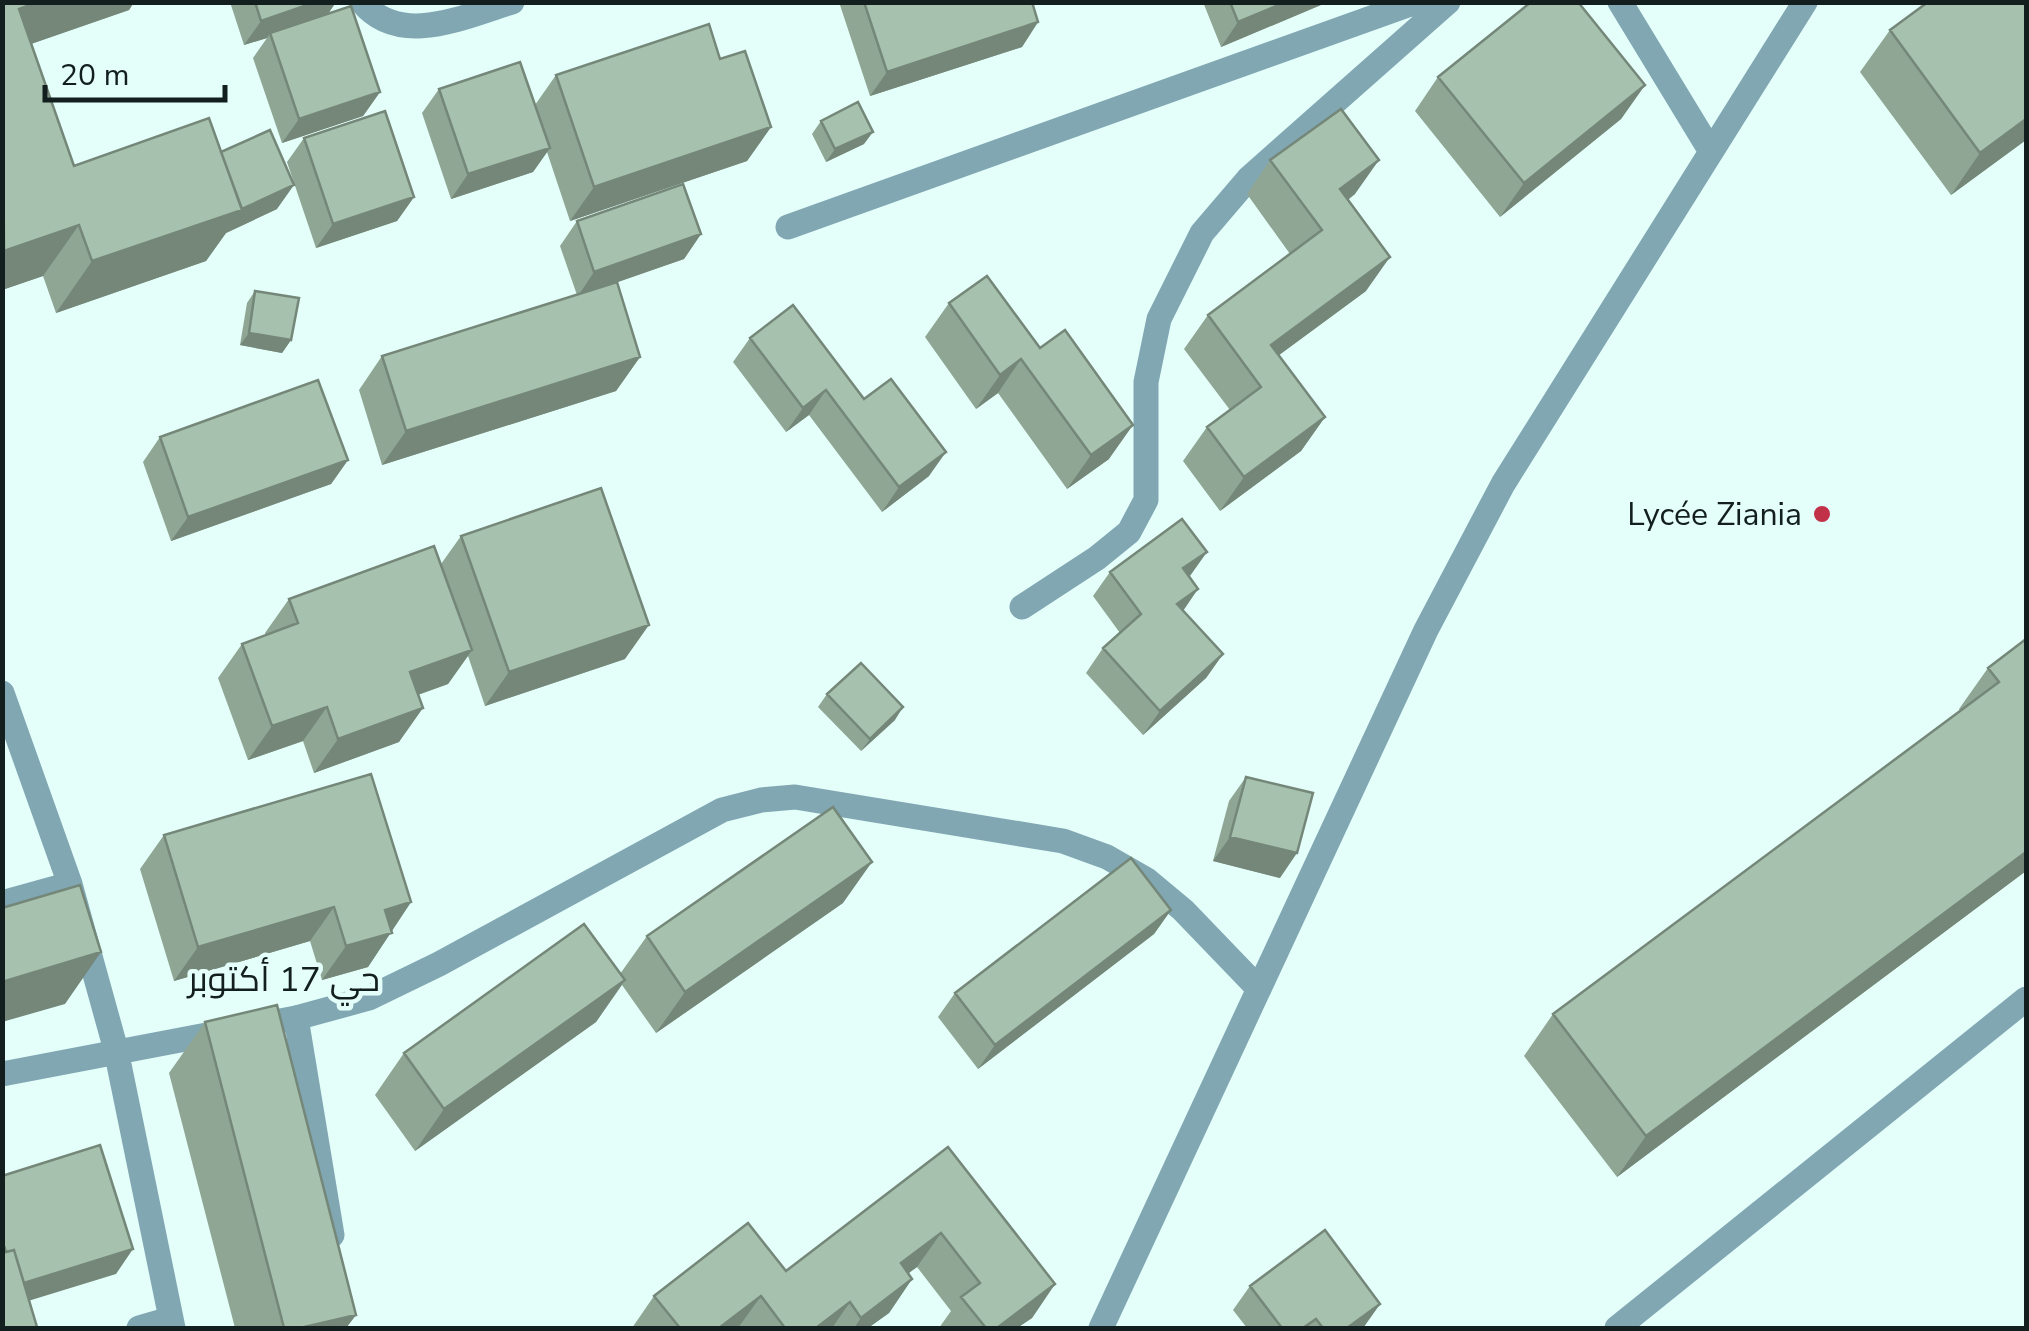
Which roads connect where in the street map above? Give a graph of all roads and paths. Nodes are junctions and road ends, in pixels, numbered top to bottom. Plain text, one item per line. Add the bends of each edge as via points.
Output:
1 (362, 2) edge
2 (512, 2) edge
3 (1416, 2) edge
4 (1448, 2) edge
5 (1620, 2) edge
6 (1806, 2) edge
7 (1710, 150) junction
8 (788, 227) dead end
9 (1022, 608) dead end
10 (2, 694) edge
11 (70, 884) junction
12 (2, 903) edge
13 (1259, 988) junction
14 (2026, 999) edge
15 (296, 1018) junction
16 (116, 1050) junction
17 (2, 1074) edge
18 (335, 1251) edge
19 (171, 1324) edge
20 (139, 1328) edge
21 (1101, 1328) edge
22 (1617, 1328) edge

1 - 2 street via 406,27
3 - 8 street
4 - 9 street via 1250,178 1202,234 1158,319 1146,382 1146,500 1129,532
5 - 7 street
6 - 7 street
7 - 13 street via 1503,484 1426,630
10 - 11 street
11 - 12 street
11 - 16 street
13 - 15 street via 1183,910 1107,857 1063,841 796,797 722,810 369,998
13 - 21 street
14 - 22 street
15 - 16 street
15 - 18 street
16 - 17 street
16 - 19 street
19 - 20 street

